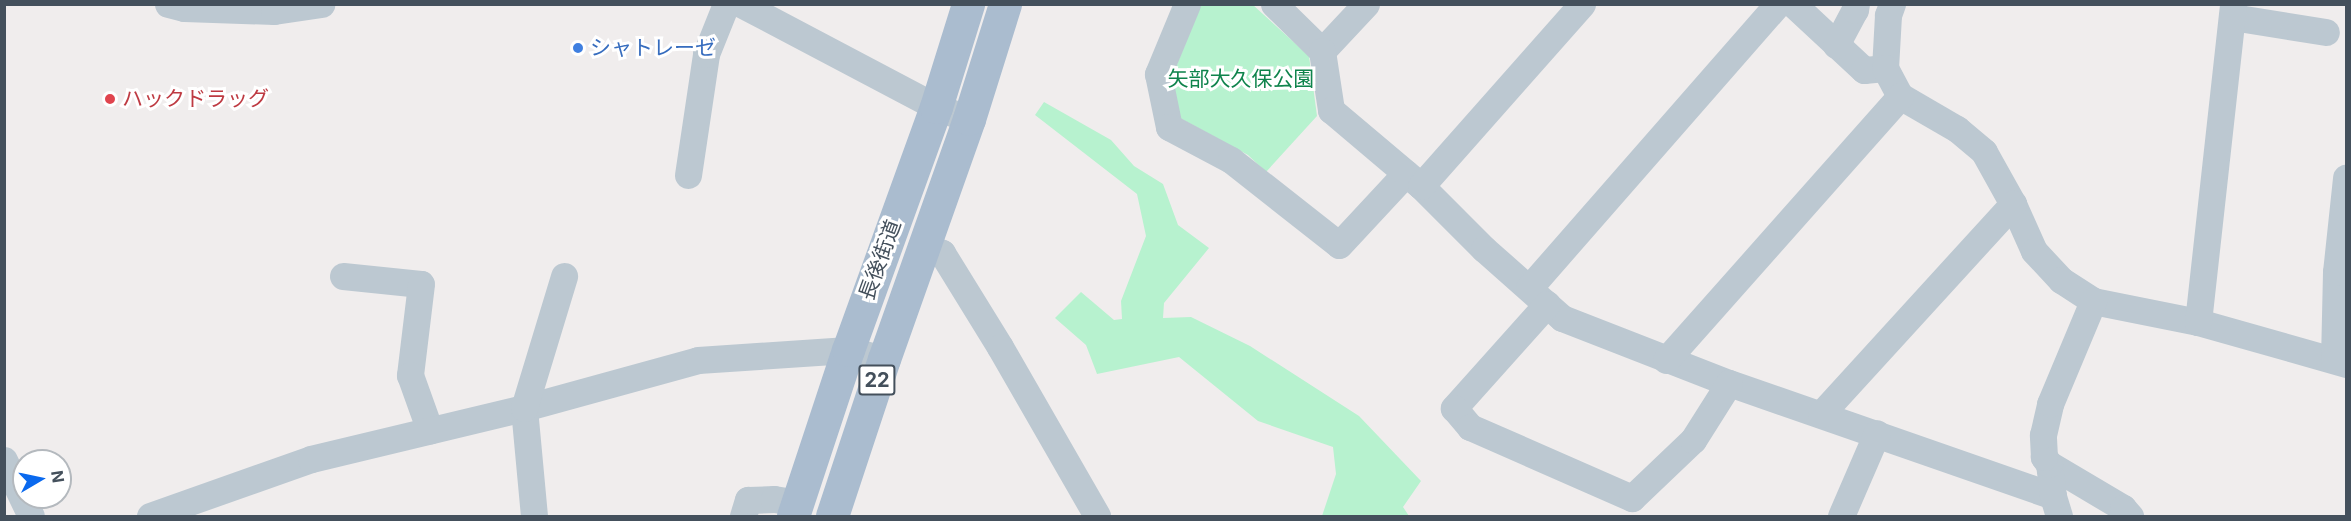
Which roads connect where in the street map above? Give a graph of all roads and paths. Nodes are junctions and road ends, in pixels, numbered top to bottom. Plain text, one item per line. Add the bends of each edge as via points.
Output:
1 (168, 4) edge
2 (321, 4) edge
3 (726, 4) edge
4 (741, 4) edge
5 (968, 4) edge
6 (1005, 4) edge
7 (1187, 4) edge
8 (1274, 4) edge
9 (1366, 4) edge
10 (1582, 4) edge
11 (1778, 4) edge
12 (1793, 4) edge
13 (1856, 4) edge
14 (1892, 4) edge
15 (2233, 11) edge
16 (2326, 32) dead end
17 (1836, 45) junction
18 (1322, 51) junction
19 (1885, 68) junction
20 (1900, 96) junction
21 (936, 107) junction
22 (969, 118) junction
23 (688, 175) dead end
24 (2346, 178) edge
25 (1414, 180) junction
26 (2013, 204) junction
27 (924, 245) junction
28 (344, 276) dead end
29 (564, 276) dead end
30 (1538, 296) junction
31 (2093, 301) junction
32 (2198, 322) junction
33 (848, 350) junction
34 (884, 359) junction
35 (1666, 360) junction
36 (2340, 362) edge
37 (1728, 383) junction
38 (524, 408) junction
39 (1821, 414) junction
40 (430, 431) junction
41 (1877, 433) junction
42 (4, 460) edge
43 (2049, 464) junction
44 (2056, 506) edge
45 (1624, 507) edge
46 (796, 509) edge
47 (31, 516) edge
48 (150, 516) edge
49 (534, 516) edge
50 (743, 516) edge
51 (833, 516) edge
52 (1096, 516) edge
53 (1841, 516) edge
54 (2130, 516) edge

1 - 2 street via 274,11
3 - 23 street via 706,54
4 - 21 street
5 - 21 main road, 長後街道 / 22
6 - 22 main road, 長後街道 / 22
7 - 25 street via 1158,74 1169,127 1231,160 1339,245
8 - 18 street
9 - 18 street
10 - 25 street
11 - 30 street
12 - 17 street
13 - 17 street
14 - 19 street
15 - 16 street
15 - 32 street
17 - 19 street via 1864,70
18 - 25 street via 1331,110
19 - 20 street
20 - 26 street via 1957,129 1984,152
20 - 35 street
21 - 22 street
21 - 33 main road, 長後街道 / 22
22 - 27 main road, 長後街道 / 22
24 - 36 street via 2336,272
25 - 30 street
26 - 31 street via 2034,251 2061,280
26 - 39 street
27 - 34 main road, 長後街道 / 22
27 - 52 street via 942,253
28 - 40 street via 421,284 410,375
29 - 38 street
30 - 35 street via 1562,318
30 - 45 street via 1454,408 1470,427
31 - 32 street
31 - 43 street via 2050,404 2043,435 2044,457
32 - 36 street
33 - 34 street
33 - 38 street via 698,360
33 - 46 main road, 長後街道 / 22
34 - 51 main road, 長後街道 / 22
35 - 37 street
37 - 39 street
37 - 45 street via 1693,440
38 - 40 street
38 - 49 street
39 - 41 street
40 - 48 street via 311,459
41 - 44 street
41 - 53 street
42 - 47 street
43 - 44 street
43 - 54 street
46 - 50 street via 774,499 748,500

